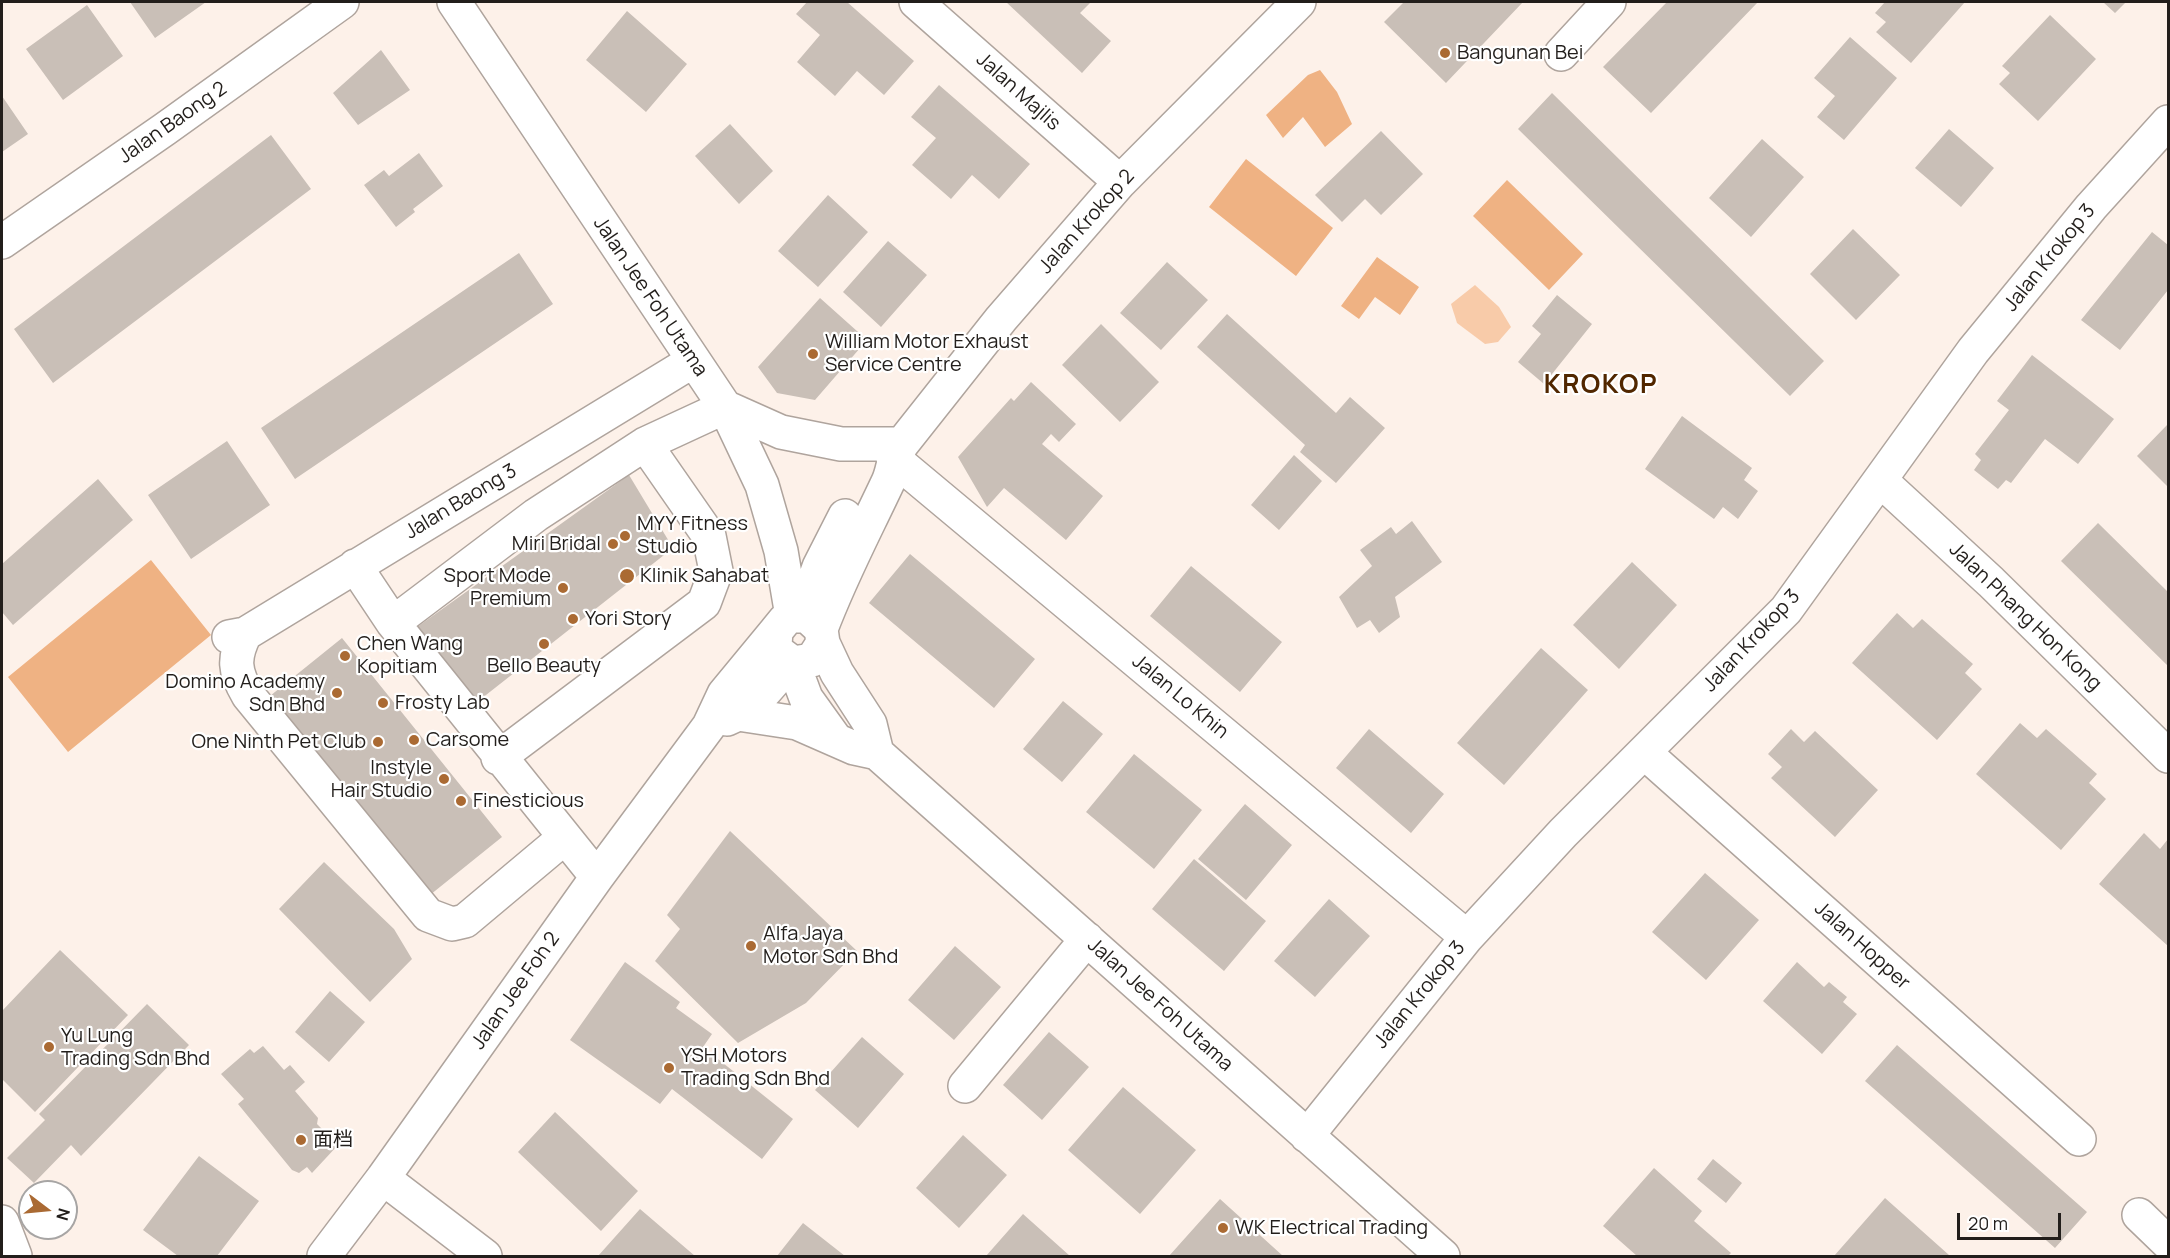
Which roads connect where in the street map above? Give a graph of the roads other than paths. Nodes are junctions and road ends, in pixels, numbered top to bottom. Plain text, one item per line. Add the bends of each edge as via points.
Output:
1 (342, 2) edge
2 (454, 2) edge
3 (916, 2) edge
4 (1299, 2) edge
5 (1609, 2) edge
6 (1561, 54) dead end
7 (2169, 122) edge
8 (1120, 182) junction
9 (2, 242) edge
10 (693, 362) junction
11 (725, 407) junction
12 (645, 444) junction
13 (897, 451) junction
14 (512, 471) junction
15 (1880, 480) junction
16 (536, 515) junction
17 (355, 566) junction
18 (393, 623) junction
19 (803, 627) junction
20 (791, 663) junction
21 (723, 720) junction
22 (834, 737) junction
23 (877, 753) junction
24 (1645, 753) junction
25 (2169, 756) edge
26 (498, 758) junction
27 (564, 838) junction
28 (597, 877) junction
29 (1467, 937) junction
30 (1087, 939) junction
31 (965, 1086) dead end
32 (1307, 1136) junction
33 (2079, 1139) dead end
34 (383, 1178) junction
35 (2139, 1215) dead end
36 (2, 1222) edge
37 (2169, 1243) edge
38 (15, 1257) edge
39 (324, 1257) edge
40 (485, 1257) edge
41 (1443, 1257) edge

1 - 9 street, Jalan Baong 2
2 - 10 street, Jalan Jee Foh Utama
3 - 8 street, Jalan Majlis
4 - 8 street, Jalan Krokop 2
5 - 6 street
7 - 15 street, Jalan Krokop 3 via 2091,207 1973,351
8 - 13 street, Jalan Krokop 2 via 1001,319
10 - 11 street, Jalan Jee Foh Utama
10 - 14 street, Jalan Baong 3
11 - 12 street
11 - 13 street via 781,432
11 - 19 street, Jalan Jee Foh Utama via 762,485
12 - 16 street
12 - 26 street via 709,537 716,571 704,603
13 - 19 street via 889,479 840,578
13 - 29 street, Jalan Lo Khin
14 - 16 street
14 - 17 street, Jalan Baong 3
15 - 24 street, Jalan Krokop 3 via 1786,610
15 - 25 street, Jalan Phang Hon Kong
16 - 18 street
17 - 18 street
17 - 27 street, Jalan Baong 3 via 237,636 235,653 248,695 428,915 452,924 465,921
18 - 26 street
19 - 20 street via 775,645
19 - 21 street via 724,694
19 - 23 street via 870,724
20 - 21 street via 769,689
20 - 22 street via 806,698
21 - 22 street via 797,723
21 - 28 street, Jalan Jee Foh 2
22 - 23 street via 854,748
23 - 30 street, Jalan Jee Foh Utama
24 - 29 street, Jalan Krokop 3 via 1563,833
24 - 33 street, Jalan Hopper
26 - 27 street
27 - 28 street
28 - 34 street, Jalan Jee Foh 2
29 - 32 street, Jalan Krokop 3
30 - 31 street
30 - 32 street, Jalan Jee Foh Utama
32 - 41 street, Jalan Jee Foh Utama
34 - 39 street, Jalan Jee Foh 2
34 - 40 street
35 - 37 street
36 - 38 street

